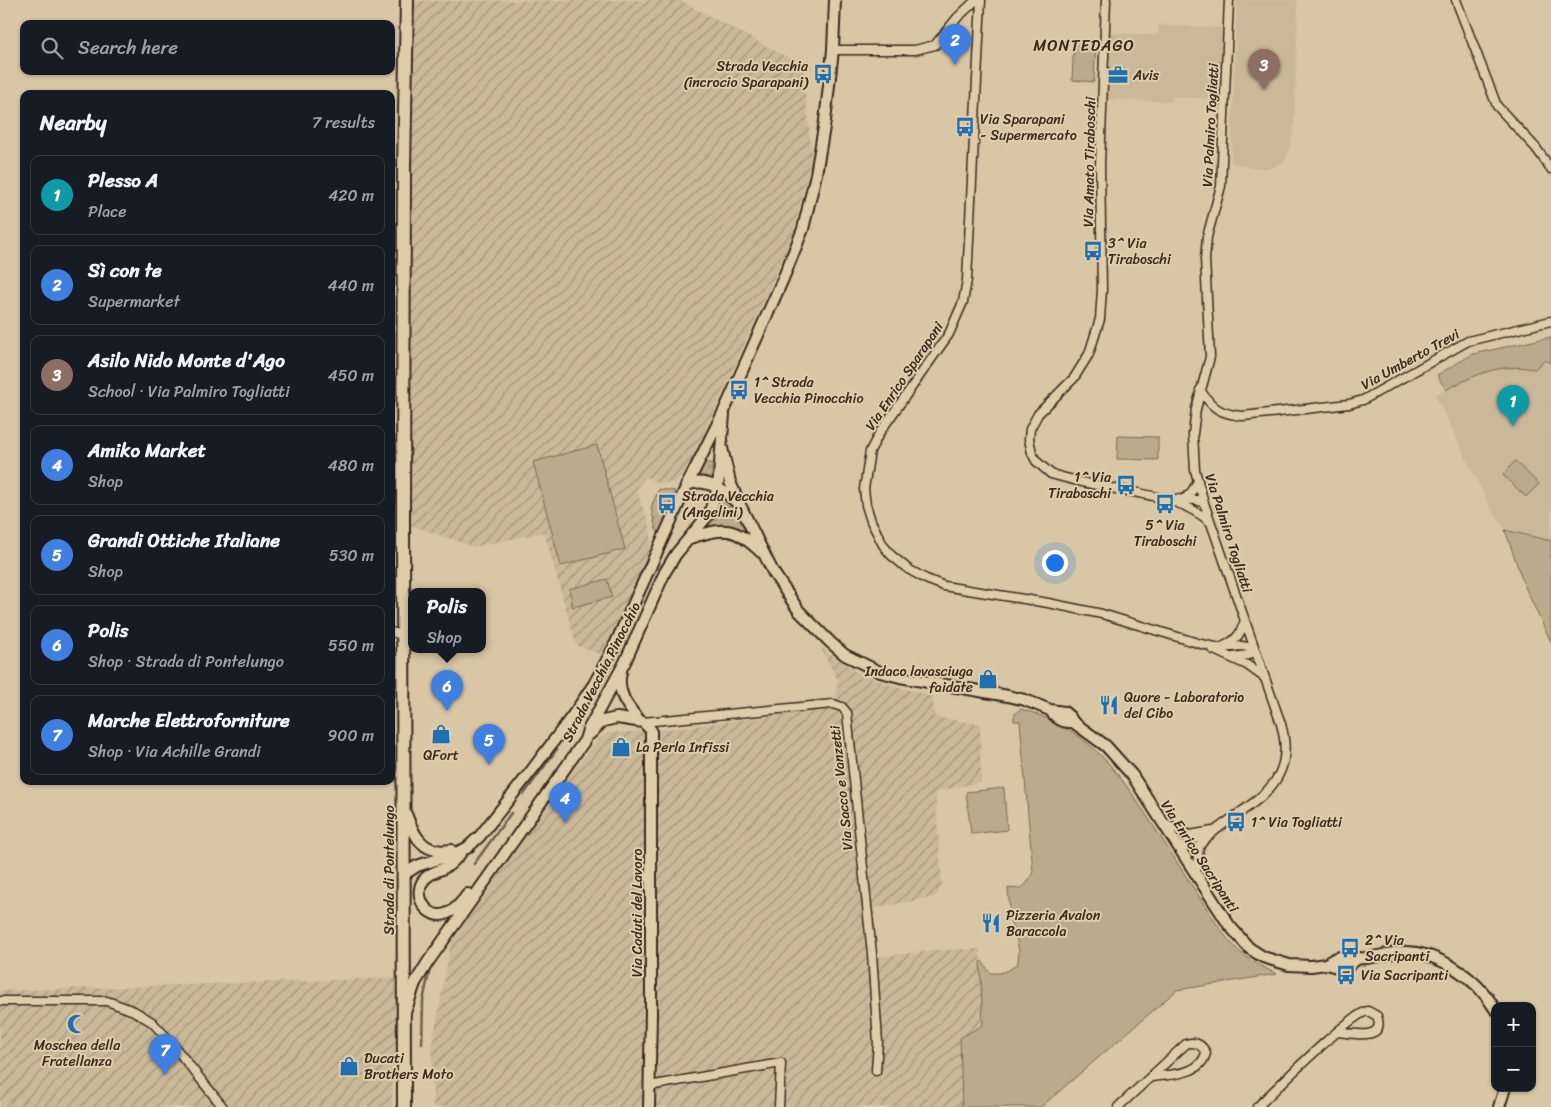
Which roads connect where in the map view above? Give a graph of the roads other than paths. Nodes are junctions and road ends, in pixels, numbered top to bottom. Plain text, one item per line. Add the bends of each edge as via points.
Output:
1 (407, 0) edge
2 (835, 0) edge
3 (976, 0) edge
4 (981, 0) edge
5 (1106, 0) edge
6 (1229, 0) edge
7 (1456, 0) edge
8 (833, 50) junction
9 (1551, 169) edge
10 (1551, 321) edge
11 (1200, 390) junction
12 (725, 409) junction
13 (722, 448) junction
14 (1198, 481) junction
15 (687, 485) junction
16 (718, 488) junction
17 (1184, 499) junction
18 (1167, 500) junction
19 (1204, 503) junction
20 (1190, 507) junction
21 (741, 508) junction
22 (1211, 523) junction
23 (690, 538) junction
24 (766, 556) junction
25 (1245, 620) junction
26 (397, 633) edge
27 (1201, 644) junction
28 (1220, 648) junction
29 (1254, 648) junction
30 (1228, 657) junction
31 (624, 662) junction
32 (1265, 678) junction
33 (641, 721) junction
34 (585, 740) junction
35 (404, 810) junction
36 (1163, 822) junction
37 (1204, 836) junction
38 (467, 848) junction
39 (1181, 850) junction
40 (1196, 874) junction
41 (404, 875) junction
42 (486, 879) junction
43 (0, 1001) edge
44 (1491, 1002) edge
45 (404, 1015) junction
46 (1338, 1032) junction
47 (876, 1071) dead end
48 (1151, 1077) junction
49 (649, 1086) junction
50 (1504, 1092) edge
51 (223, 1107) edge
52 (404, 1107) edge
53 (649, 1107) edge
54 (779, 1107) edge
55 (1118, 1107) edge
56 (1257, 1107) edge
57 (1499, 1107) edge

1 - 26 main road, Strada di Pontelungo
2 - 8 street, Strada Vecchia Pinocchio
3 - 8 street via 935,45 915,50
4 - 27 street, Via Enrico Sparapani via 967,280 963,302 949,334 870,451 864,489 871,522 891,555 908,569 944,586 1102,614
5 - 18 street, Via Amato Tiraboschi via 1100,165 1100,318 1090,354 1074,378 1033,422 1029,439 1036,461 1051,474
6 - 11 street, Via Palmiro Togliatti via 1221,186 1207,237 1205,258 1210,357
7 - 9 street via 1497,106
8 - 12 street, Strada Vecchia Pinocchio via 816,174 802,229
10 - 11 street, Via Umberto Trevi via 1468,341 1363,400 1349,404 1231,415 1219,411
11 - 14 street, Via Palmiro Togliatti via 1193,434
12 - 13 street, Strada Vecchia Pinocchio
12 - 15 street, Strada Vecchia Pinocchio
13 - 16 street, Strada Vecchia Pinocchio
13 - 21 street, Via Enrico Sacripanti via 730,482
14 - 17 street
14 - 19 street, Via Palmiro Togliatti
15 - 16 street via 700,482
15 - 38 street, Strada Vecchia Pinocchio via 594,684 507,803
16 - 21 street, Via Enrico Sacripanti
16 - 23 street, Strada Vecchia Pinocchio via 709,514
17 - 18 street, Via Amato Tiraboschi
17 - 19 street, Via Amato Tiraboschi
18 - 20 street, Via Amato Tiraboschi
19 - 20 street
19 - 22 street, Via Palmiro Togliatti
20 - 22 street, Via Amato Tiraboschi
21 - 24 street, Via Enrico Sacripanti
22 - 25 street, Via Palmiro Togliatti
23 - 24 street, Via Enrico Sacripanti via 723,529 746,539
23 - 31 street, Strada Vecchia Pinocchio via 665,572
24 - 36 street, Via Enrico Sacripanti via 799,611 845,655 880,672 1025,700 1050,710 1059,719 1073,722 1119,759
25 - 28 street via 1233,642
25 - 29 street, Via Palmiro Togliatti
26 - 35 main road, Strada di Pontelungo
27 - 28 street, Via Enrico Sparapani
27 - 30 street, Via Enrico Sparapani
28 - 29 street, Via Enrico Sparapani
29 - 30 street via 1249,655
29 - 32 street, Via Palmiro Togliatti
30 - 32 street, Via Enrico Sparapani
31 - 33 street via 620,691 628,707
31 - 34 street, Strada Vecchia Pinocchio
32 - 37 street, Via Palmiro Togliatti via 1285,738 1286,750 1280,774 1268,791
33 - 34 street, Via Sacco e Vanzetti via 617,718 602,721
33 - 47 street, Via Sacco e Vanzetti via 832,704 842,706 847,713 872,954 878,1042
33 - 49 street, Via Caduti del Lavoro via 651,730
34 - 42 street, Strada Vecchia Pinocchio
35 - 38 street via 418,840 428,847 441,852
35 - 41 main road, Strada di Pontelungo
36 - 37 street via 1190,835
36 - 39 street, Via Enrico Sacripanti
37 - 39 street, Via Palmiro Togliatti
37 - 40 street via 1199,847
38 - 41 street, Strada Vecchia Pinocchio via 417,866
38 - 42 street via 423,881 419,895 421,901 433,914 448,913 472,888
39 - 40 street, Via Enrico Sacripanti
40 - 44 street, Via Enrico Sacripanti via 1229,925 1249,948 1263,956 1289,965 1311,966 1346,956 1357,959 1401,952 1425,956 1459,970
41 - 45 main road, Strada di Pontelungo
42 - 45 street, Strada Vecchia Pinocchio via 428,962 415,984
43 - 51 street via 107,1001 134,1011 152,1022 169,1040
45 - 52 main road, Strada di Pontelungo
46 - 46 street via 1366,1035 1372,1033 1379,1020 1373,1013 1363,1012
46 - 56 street
48 - 48 street via 1190,1071 1205,1060 1204,1048 1198,1043 1186,1044
48 - 55 street
49 - 53 street, Via Caduti del Lavoro
49 - 54 street via 781,1063
50 - 57 street

